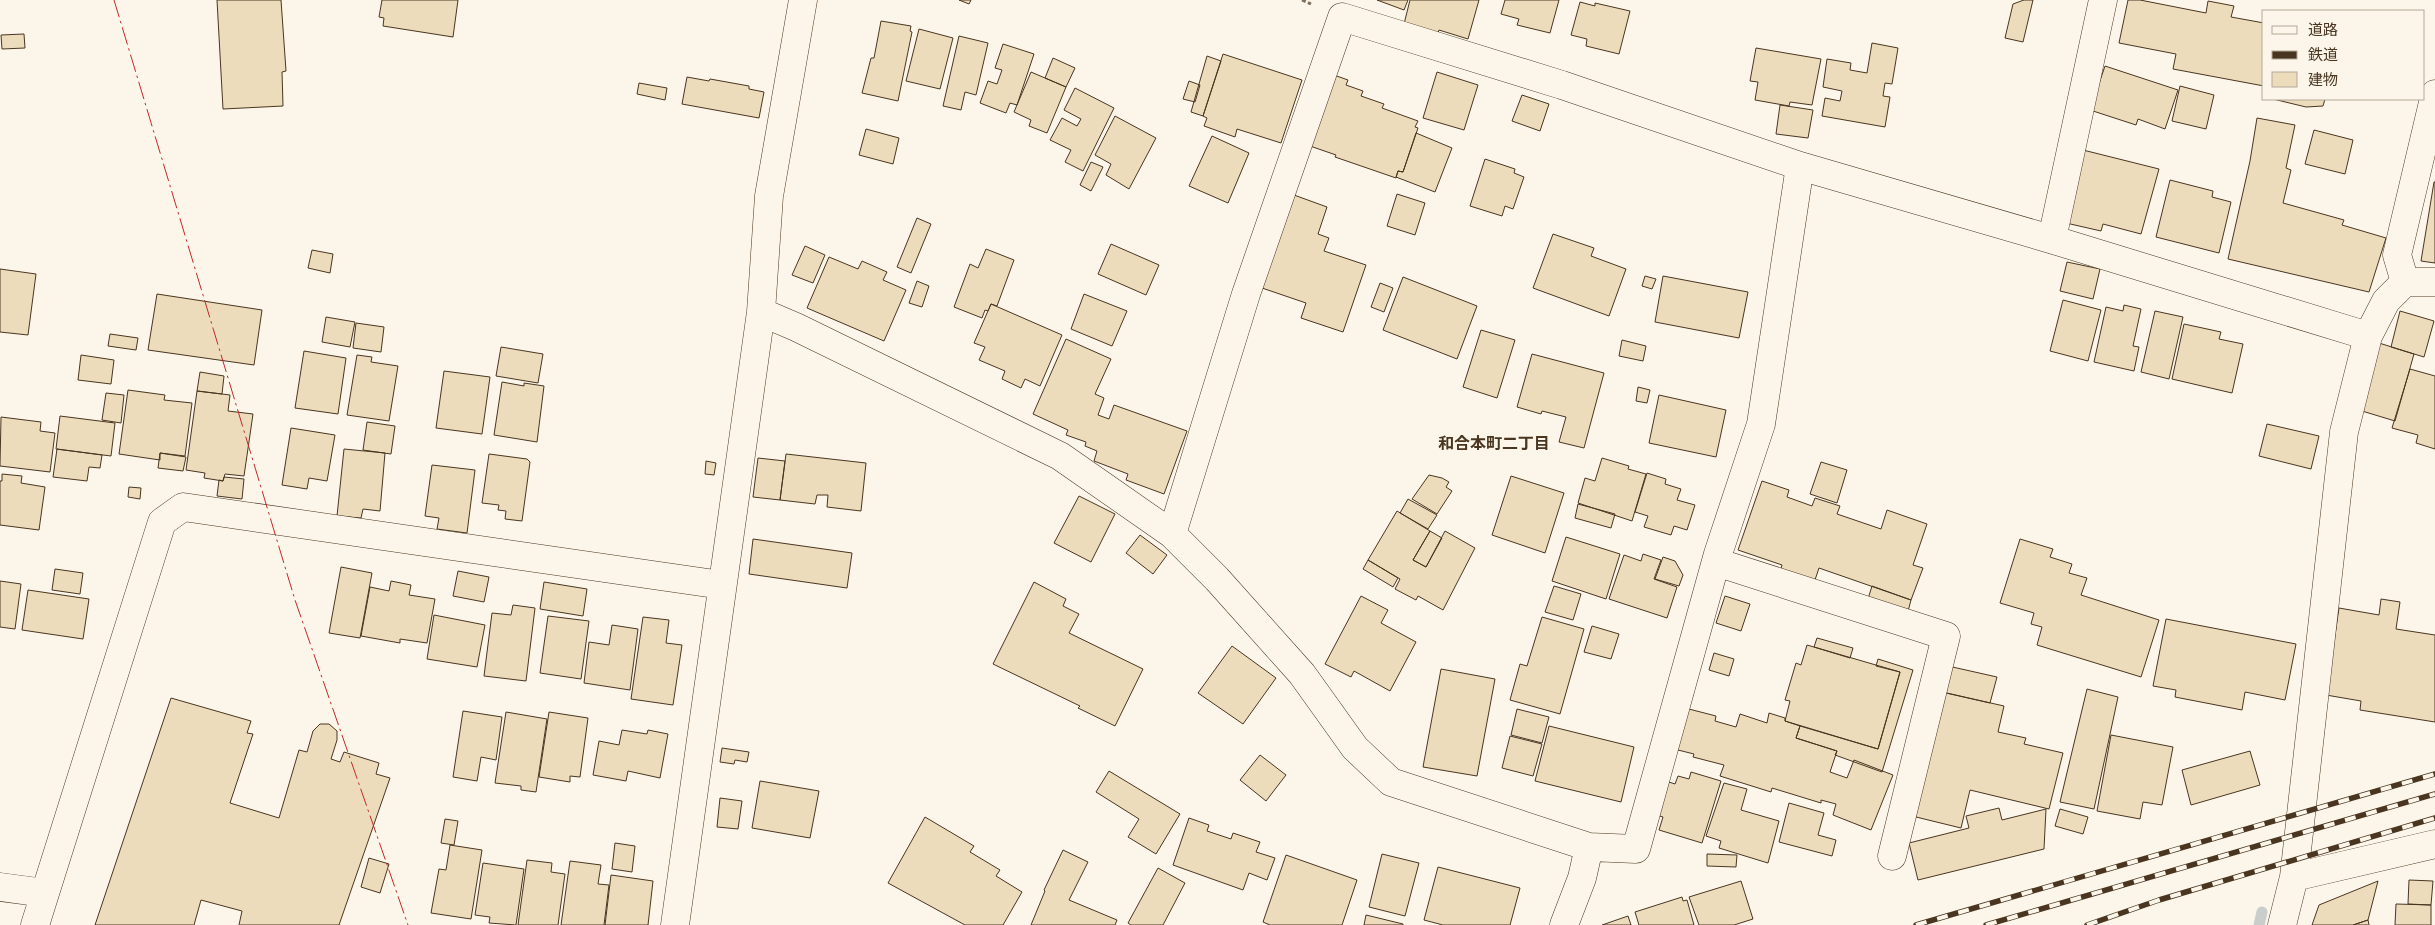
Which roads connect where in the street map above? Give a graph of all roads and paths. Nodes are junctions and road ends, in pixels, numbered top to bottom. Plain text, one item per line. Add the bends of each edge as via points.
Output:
1 (803, 0) edge
2 (2103, 0) edge
3 (2435, 94) edge
4 (1800, 166) junction
5 (2052, 239) junction
6 (2405, 282) junction
7 (2435, 282) edge
8 (760, 312) junction
9 (2368, 336) junction
10 (1172, 534) junction
11 (1716, 562) junction
12 (722, 585) junction
13 (2435, 844) edge
14 (1589, 848) junction
15 (1892, 856) dead end
16 (2294, 877) junction
17 (0, 887) edge
18 (45, 893) junction
19 (35, 925) edge
20 (675, 925) edge
21 (1564, 925) edge
22 (2282, 925) edge

1 - 8 street via 769,196
2 - 5 street
3 - 6 street via 2397,255
4 - 5 street
4 - 10 street via 1562,85 1342,17 1246,294
4 - 11 street via 1761,424
5 - 9 street
6 - 7 street
6 - 9 street via 2386,301
8 - 10 street via 1060,456
8 - 12 street
9 - 16 street via 2344,432
10 - 14 street via 1217,578 1296,667 1355,748 1391,782
11 - 14 street via 1636,850
11 - 15 street via 1946,636
12 - 18 street via 183,507 162,522
12 - 20 street
13 - 16 street
14 - 21 street via 1582,878
16 - 22 street
17 - 18 street
18 - 19 street

